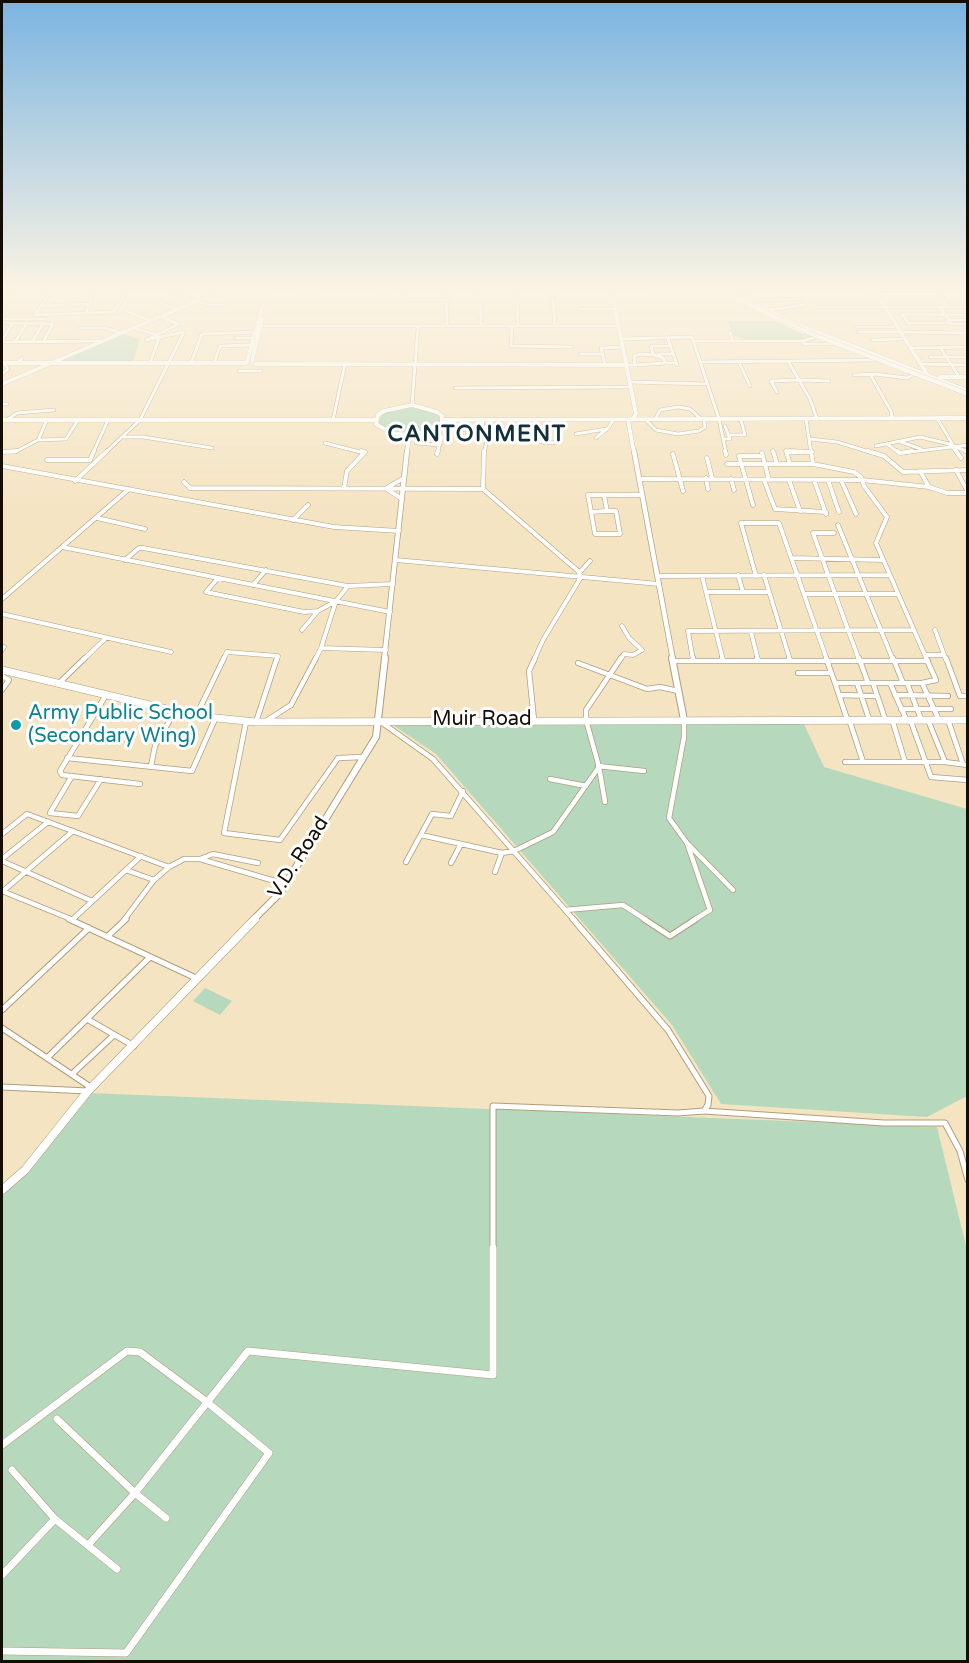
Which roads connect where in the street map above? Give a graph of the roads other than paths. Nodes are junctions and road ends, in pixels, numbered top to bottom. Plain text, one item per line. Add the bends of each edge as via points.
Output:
1 (626, 365) edge
2 (45, 366) edge
3 (166, 366) edge
4 (250, 366) edge
5 (345, 366) edge
6 (414, 366) edge
7 (702, 366) edge
8 (741, 366) edge
9 (791, 366) edge
10 (890, 366) edge
11 (895, 366) edge
12 (903, 366) edge
13 (916, 366) edge
14 (921, 366) edge
15 (952, 366) edge
16 (239, 370) dead end
17 (249, 371) junction
18 (261, 371) dead end
19 (743, 371) junction
20 (752, 371) dead end
21 (920, 372) junction
22 (875, 374) junction
23 (913, 374) junction
24 (854, 375) dead end
25 (956, 377) junction
26 (968, 377) edge
27 (927, 378) junction
28 (941, 379) junction
29 (800, 380) junction
30 (829, 381) dead end
31 (2, 384) edge
32 (708, 384) junction
33 (630, 385) junction
34 (750, 386) dead end
35 (455, 388) dead end
36 (777, 392) dead end
37 (968, 392) edge
38 (2, 404) edge
39 (7, 405) dead end
40 (412, 405) junction
41 (54, 410) dead end
42 (937, 418) junction
43 (702, 419) junction
44 (718, 419) junction
45 (806, 419) junction
46 (817, 419) junction
47 (889, 419) junction
48 (4, 420) edge
49 (47, 420) junction
50 (78, 420) junction
51 (108, 420) junction
52 (140, 420) junction
53 (333, 420) junction
54 (376, 420) junction
55 (443, 420) junction
56 (462, 420) junction
57 (482, 420) junction
58 (492, 420) junction
59 (534, 420) junction
60 (613, 420) junction
61 (630, 420) junction
62 (646, 420) junction
63 (655, 420) junction
64 (741, 420) junction
65 (966, 420) edge
66 (724, 426) dead end
67 (436, 429) junction
68 (606, 429) junction
69 (576, 434) dead end
70 (409, 435) junction
71 (728, 435) junction
72 (122, 437) junction
73 (596, 438) dead end
74 (723, 439) junction
75 (810, 439) junction
76 (38, 440) junction
77 (898, 441) junction
78 (557, 442) dead end
79 (325, 443) dead end
80 (416, 443) dead end
81 (886, 444) junction
82 (440, 445) junction
83 (952, 445) junction
84 (968, 445) edge
85 (876, 446) dead end
86 (212, 448) dead end
87 (924, 449) junction
88 (772, 451) dead end
89 (798, 451) junction
90 (2, 452) edge
91 (812, 452) junction
92 (968, 452) edge
93 (437, 454) dead end
94 (674, 454) dead end
95 (726, 455) dead end
96 (707, 458) dead end
97 (961, 458) dead end
98 (47, 460) dead end
99 (727, 464) dead end
100 (741, 464) junction
101 (765, 464) junction
102 (777, 464) junction
103 (790, 464) junction
104 (801, 464) junction
105 (813, 465) junction
106 (2, 466) edge
107 (956, 470) junction
108 (968, 470) edge
109 (920, 471) junction
110 (404, 478) junction
111 (679, 478) junction
112 (706, 478) junction
113 (712, 478) junction
114 (639, 479) junction
115 (731, 479) junction
116 (746, 479) junction
117 (764, 480) junction
118 (769, 480) junction
119 (789, 480) junction
120 (814, 480) junction
121 (828, 480) junction
122 (841, 480) junction
123 (862, 480) junction
124 (75, 481) junction
125 (184, 482) dead end
126 (929, 487) junction
127 (344, 488) junction
128 (386, 488) junction
129 (403, 488) junction
130 (129, 489) junction
131 (162, 489) dead end
132 (483, 489) junction
133 (708, 489) dead end
134 (734, 490) dead end
135 (683, 491) dead end
136 (968, 492) edge
137 (161, 495) junction
138 (604, 495) junction
139 (642, 495) junction
140 (402, 499) junction
141 (753, 504) dead end
142 (308, 506) dead end
143 (607, 511) junction
144 (800, 511) junction
145 (591, 512) junction
146 (839, 512) dead end
147 (856, 514) dead end
148 (97, 518) junction
149 (293, 520) junction
150 (838, 525) dead end
151 (145, 529) dead end
152 (399, 531) junction
153 (834, 533) dead end
154 (62, 548) junction
155 (791, 558) junction
156 (823, 559) junction
157 (125, 560) junction
158 (396, 560) junction
159 (852, 560) junction
160 (883, 560) junction
161 (590, 561) dead end
162 (266, 570) junction
163 (580, 575) junction
164 (764, 575) junction
165 (858, 575) junction
166 (890, 575) junction
167 (658, 576) junction
168 (702, 576) junction
169 (738, 576) junction
170 (756, 576) junction
171 (796, 576) junction
172 (828, 576) junction
173 (218, 578) junction
174 (393, 584) junction
175 (659, 584) junction
176 (253, 585) junction
177 (348, 586) junction
178 (706, 592) junction
179 (743, 592) junction
180 (769, 592) junction
181 (804, 594) junction
182 (836, 594) junction
183 (866, 594) junction
184 (898, 594) junction
185 (2, 599) edge
186 (336, 601) junction
187 (318, 611) junction
188 (390, 612) junction
189 (2, 614) edge
190 (622, 626) dead end
191 (302, 630) dead end
192 (881, 630) junction
193 (914, 630) junction
194 (935, 630) dead end
195 (817, 631) junction
196 (849, 631) junction
197 (751, 632) junction
198 (781, 632) junction
199 (716, 633) junction
200 (106, 638) junction
201 (321, 648) junction
202 (386, 650) junction
203 (171, 652) dead end
204 (925, 655) junction
205 (944, 655) junction
206 (673, 661) junction
207 (693, 661) junction
208 (723, 661) junction
209 (758, 661) junction
210 (790, 661) junction
211 (827, 661) junction
212 (860, 661) junction
213 (894, 661) junction
214 (927, 661) junction
215 (578, 663) dead end
216 (2, 671) edge
217 (798, 673) dead end
218 (831, 673) junction
219 (610, 675) junction
220 (835, 683) junction
221 (857, 683) junction
222 (870, 683) junction
223 (890, 683) junction
224 (905, 683) junction
225 (922, 683) junction
226 (58, 684) junction
227 (2, 690) edge
228 (678, 691) junction
229 (106, 695) junction
230 (839, 695) junction
231 (861, 695) junction
232 (895, 695) junction
233 (912, 695) junction
234 (928, 695) junction
235 (877, 696) junction
236 (948, 696) dead end
237 (968, 696) edge
238 (902, 709) junction
239 (917, 709) junction
240 (934, 709) junction
241 (951, 709) dead end
242 (176, 711) junction
243 (196, 716) junction
244 (215, 719) junction
245 (848, 719) junction
246 (868, 719) junction
247 (889, 719) junction
248 (908, 719) junction
249 (925, 719) junction
250 (534, 720) junction
251 (586, 720) junction
252 (684, 720) junction
253 (939, 720) junction
254 (948, 720) junction
255 (968, 720) edge
256 (379, 721) junction
257 (246, 722) junction
258 (256, 722) junction
259 (264, 722) junction
260 (363, 757) junction
261 (68, 758) junction
262 (845, 762) dead end
263 (863, 762) junction
264 (905, 762) junction
265 (924, 762) junction
266 (945, 762) junction
267 (965, 765) edge
268 (151, 766) junction
269 (599, 766) junction
270 (645, 771) dead end
271 (72, 776) junction
272 (101, 779) junction
273 (550, 779) dead end
274 (968, 780) edge
275 (140, 784) dead end
276 (586, 786) junction
277 (463, 791) junction
278 (605, 802) dead end
279 (48, 822) junction
280 (73, 831) junction
281 (2, 834) edge
282 (421, 835) junction
283 (687, 843) junction
284 (461, 844) junction
285 (514, 851) junction
286 (502, 853) junction
287 (141, 856) junction
288 (200, 859) junction
289 (2, 860) edge
290 (406, 862) dead end
291 (258, 863) dead end
292 (451, 863) dead end
293 (169, 867) junction
294 (126, 870) junction
295 (25, 872) junction
296 (495, 872) dead end
297 (154, 880) junction
298 (285, 884) junction
299 (734, 890) dead end
300 (2, 892) edge
301 (92, 901) junction
302 (565, 910) junction
303 (72, 920) junction
304 (89, 928) junction
305 (107, 937) junction
306 (150, 957) junction
307 (198, 979) junction
308 (2, 1010) edge
309 (87, 1019) junction
310 (2, 1028) edge
311 (114, 1035) junction
312 (134, 1046) junction
313 (47, 1058) junction
314 (72, 1074) junction
315 (2, 1087) edge
316 (90, 1089) junction
317 (704, 1111) junction
318 (968, 1180) edge
319 (2, 1190) edge
320 (207, 1401) junction
321 (57, 1419) dead end
322 (2, 1445) edge
323 (12, 1470) dead end
324 (135, 1493) junction
325 (166, 1518) dead end
326 (55, 1519) junction
327 (89, 1544) junction
328 (117, 1569) dead end
329 (2, 1575) edge
330 (2, 1651) edge

1 - 33 street
2 - 31 street
3 - 52 street
4 - 17 street
5 - 53 street
6 - 40 street
7 - 32 street
8 - 19 street
9 - 29 street
10 - 23 main road
11 - 37 main road, bridge
12 - 21 main road
13 - 21 main road
14 - 27 main road
15 - 25 street
16 - 17 street
17 - 18 street
19 - 20 street
19 - 34 street
21 - 23 street
21 - 27 main road
22 - 23 street via 907,378
22 - 24 street
22 - 47 street via 872,376 891,411
23 - 27 main road
25 - 26 main road
25 - 28 main road
26 - 28 main road
27 - 28 main road
27 - 28 main road
27 - 37 main road
28 - 37 main road
29 - 30 street
29 - 36 street via 771,381
29 - 46 street
32 - 33 street
32 - 44 street
33 - 35 street
33 - 61 street via 636,414
38 - 39 street
40 - 54 street via 384,411
40 - 55 street via 437,412
41 - 48 street via 17,413
42 - 47 street
42 - 65 street
42 - 83 street
43 - 44 street
43 - 62 street via 703,429 678,434 656,430
43 - 63 street
43 - 63 street via 690,409 678,407 660,410
44 - 64 street
44 - 74 street
45 - 46 street
45 - 64 street
45 - 75 street
46 - 47 street
48 - 49 street
49 - 50 street
49 - 76 street
50 - 51 street
50 - 76 street via 66,439
51 - 52 street
51 - 98 street via 90,459
52 - 53 street
52 - 72 street
53 - 54 street
54 - 70 street via 384,431
55 - 56 street
55 - 67 street
56 - 57 street
56 - 57 street via 465,430 479,429
57 - 58 street
58 - 59 street
58 - 132 street via 483,455
59 - 60 street
59 - 78 street via 533,439
60 - 61 street
60 - 68 street
61 - 62 street
61 - 114 street
62 - 63 street
64 - 71 street via 745,435
66 - 71 street
67 - 70 street
67 - 82 street via 441,433
68 - 69 street
68 - 73 street
70 - 110 street, V.D. Road
71 - 74 street via 730,439
72 - 86 street
72 - 124 street
74 - 95 street
75 - 91 street
75 - 109 street via 837,442 884,456 903,472
76 - 90 street via 15,452
77 - 81 street
77 - 83 street via 920,437
77 - 87 street
79 - 127 street via 365,452 347,471
80 - 82 street
81 - 85 street
81 - 87 street via 900,453
82 - 93 street
83 - 84 street
83 - 87 street
83 - 92 street
83 - 97 street
88 - 102 street
89 - 91 street
89 - 103 street via 786,451
89 - 104 street
91 - 105 street
94 - 111 street
96 - 113 street
99 - 100 street
100 - 101 street
100 - 101 street via 739,456 762,455
100 - 116 street
101 - 102 street
101 - 118 street
102 - 103 street
103 - 104 street
104 - 105 street
105 - 123 street via 854,472
106 - 124 street
107 - 108 street
107 - 109 street
107 - 136 street
109 - 126 street
110 - 128 street
110 - 129 street, V.D. Road
111 - 112 street
111 - 114 street
111 - 135 street
112 - 113 street
112 - 133 street
113 - 115 street
114 - 139 street
115 - 116 street
115 - 134 street
116 - 117 street
116 - 141 street
117 - 118 street
117 - 144 street via 775,509
118 - 119 street
119 - 120 street
119 - 144 street
120 - 121 street
120 - 144 street via 826,513
121 - 122 street
121 - 146 street
122 - 123 street
122 - 147 street
123 - 126 street
123 - 160 street via 887,517 876,543
124 - 130 street
125 - 127 street via 190,488
126 - 136 street via 948,493
127 - 128 street
128 - 129 street
128 - 140 street
129 - 132 street
129 - 140 street, V.D. Road
130 - 137 street
130 - 148 street
131 - 137 street
132 - 163 street
137 - 149 street
138 - 139 street
138 - 143 street
138 - 145 street via 588,495
139 - 167 street
140 - 152 street, V.D. Road
142 - 149 street
143 - 145 street
143 - 145 street via 616,511 620,534 595,534
148 - 151 street
148 - 154 street
149 - 152 street
150 - 159 street
152 - 158 street, V.D. Road
153 - 156 street via 813,533
154 - 157 street
154 - 185 street
155 - 156 street
155 - 170 street via 779,523 741,523
155 - 171 street
156 - 159 street
156 - 172 street
157 - 162 street via 142,548
157 - 173 street
158 - 163 street
158 - 174 street, V.D. Road
159 - 160 street
159 - 165 street
160 - 166 street
161 - 163 street
162 - 176 street
162 - 177 street
163 - 175 street
163 - 250 street via 528,671
164 - 170 street
164 - 171 street
164 - 180 street
165 - 166 street
165 - 172 street
165 - 183 street
166 - 184 street
167 - 168 street
167 - 175 street
168 - 169 street
168 - 178 street
169 - 170 street
169 - 179 street
171 - 172 street
171 - 181 street
172 - 182 street
173 - 176 street
173 - 187 street via 206,592 304,612
174 - 177 street
174 - 188 street, V.D. Road
175 - 206 street
176 - 186 street
177 - 186 street
178 - 179 street
178 - 199 street
179 - 180 street
180 - 198 street
181 - 182 street
181 - 195 street
182 - 183 street
182 - 196 street
183 - 184 street
183 - 192 street
184 - 193 street
186 - 187 street
186 - 188 street
186 - 201 street
187 - 191 street
188 - 202 street, V.D. Road
189 - 200 street
190 - 219 street via 642,650 624,654
192 - 193 street
192 - 196 street
192 - 213 street
193 - 204 street
194 - 205 street
195 - 196 street
195 - 198 street
195 - 211 street
196 - 212 street
197 - 198 street
197 - 199 street
197 - 209 street
198 - 210 street
199 - 207 street via 688,631
199 - 208 street
200 - 203 street
200 - 226 street
201 - 202 street
201 - 259 street via 291,705
202 - 256 street, V.D. Road
204 - 205 street
204 - 214 street
205 - 237 street via 960,696
206 - 207 street
206 - 228 street
207 - 208 street
208 - 209 street
209 - 210 street
210 - 211 street
211 - 212 street
211 - 218 street
212 - 213 street
212 - 222 street
213 - 214 street
213 - 224 street
214 - 225 street via 936,680
215 - 219 street
216 - 226 main road, Muir Road
216 - 227 street via 9,680
217 - 218 street
218 - 220 street
219 - 228 street via 647,689
219 - 251 street via 586,710
220 - 221 street
220 - 230 street
221 - 222 street
221 - 231 street
222 - 223 street
222 - 235 street
223 - 224 street
223 - 232 street
224 - 225 street
224 - 233 street
225 - 234 street
226 - 229 main road, Muir Road
228 - 252 street
229 - 242 main road, Muir Road
229 - 261 street
230 - 231 street
230 - 245 street
231 - 235 street
231 - 246 street
232 - 233 street
232 - 238 street
233 - 234 street
233 - 239 street
234 - 236 street
234 - 240 street
235 - 247 street
238 - 239 street
238 - 248 street
239 - 240 street
239 - 249 street
240 - 241 street
240 - 253 street
242 - 243 main road, Muir Road
242 - 268 street via 155,746
243 - 244 main road, Muir Road
243 - 258 street via 227,652 278,656
244 - 257 main road, Muir Road
244 - 268 street via 192,771
245 - 246 main road, Muir Road
245 - 252 main road, Muir Road
245 - 263 street
246 - 247 main road, Muir Road
247 - 248 main road, Muir Road
247 - 264 street
248 - 249 main road, Muir Road
248 - 265 street
249 - 253 main road, Muir Road
249 - 266 street
250 - 251 main road, Muir Road
250 - 256 main road, Muir Road
251 - 252 main road, Muir Road
251 - 269 street
252 - 283 street via 669,818
253 - 254 main road, Muir Road
254 - 255 main road, Muir Road
254 - 267 street
256 - 259 main road, Muir Road
256 - 260 street, V.D. Road via 376,737
256 - 277 street via 433,759
257 - 258 main road, Muir Road
257 - 260 street via 224,833 280,840 338,758
258 - 259 main road, Muir Road
260 - 298 street, V.D. Road
261 - 268 street
261 - 271 street via 60,771
262 - 263 street
263 - 264 street
264 - 265 street
265 - 266 street
265 - 274 street via 931,777
266 - 267 street
269 - 270 street
269 - 276 street
269 - 278 street
271 - 272 street
271 - 272 street via 50,813 78,816
272 - 275 street
273 - 276 street
276 - 285 street via 553,832
277 - 282 street via 451,816 432,814
277 - 285 street
279 - 280 street
279 - 281 street via 27,814
279 - 289 street
280 - 287 street
280 - 295 street
282 - 284 street
282 - 290 street
283 - 299 street
283 - 302 street via 710,910 670,936 623,904
284 - 286 street
284 - 292 street
285 - 286 street
285 - 302 street
286 - 296 street
287 - 293 street
287 - 294 street
288 - 291 street via 213,854
288 - 293 street via 184,859
288 - 298 street
289 - 295 street
293 - 297 street
294 - 297 street
294 - 301 street
295 - 300 street
295 - 301 street
297 - 305 street via 126,919
298 - 307 street, V.D. Road
300 - 303 street
301 - 303 street
302 - 317 street via 668,1030 709,1096
303 - 304 street
304 - 305 street
304 - 308 street
305 - 306 street
306 - 307 street
306 - 309 street
307 - 312 street, V.D. Road
309 - 311 street
309 - 313 street
310 - 313 street
311 - 312 street
311 - 314 street
312 - 316 street, V.D. Road
313 - 314 street
314 - 316 street
315 - 316 street
316 - 319 street, V.D. Road via 25,1170
317 - 318 street via 884,1123 945,1123 960,1151
317 - 320 street via 493,1106 493,1375 248,1351
320 - 322 street via 140,1352 127,1351
320 - 324 street
320 - 330 street via 269,1452 126,1653
321 - 324 street
323 - 326 street
324 - 325 street
324 - 327 street
326 - 327 street
326 - 329 street
327 - 328 street

